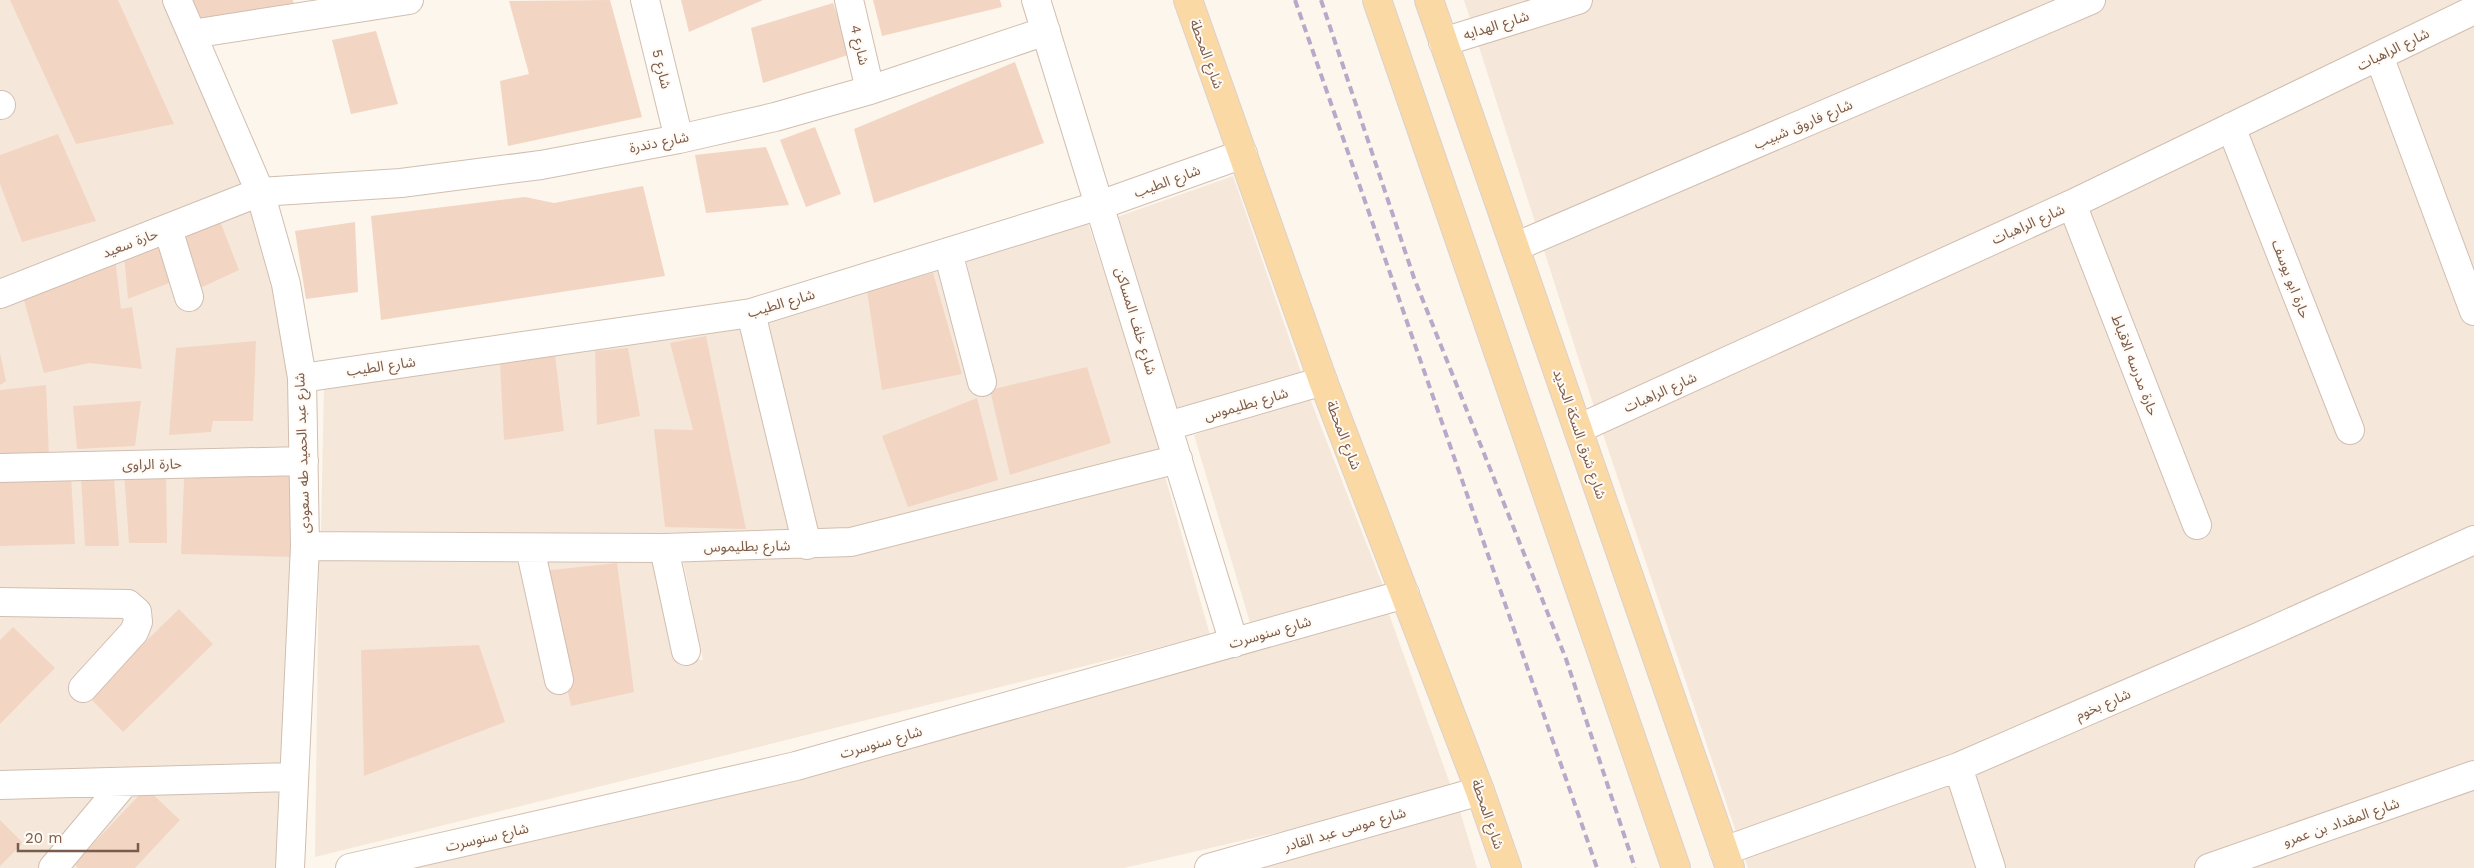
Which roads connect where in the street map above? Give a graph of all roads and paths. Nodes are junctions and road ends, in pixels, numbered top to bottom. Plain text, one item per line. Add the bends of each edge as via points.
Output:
1 (177, 0) edge
2 (409, 0) edge
3 (645, 0) edge
4 (849, 0) edge
5 (1036, 0) edge
6 (1188, 0) edge
7 (1377, 0) edge
8 (1429, 0) edge
9 (1578, 0) edge
10 (2091, 0) edge
11 (2474, 10) edge
12 (1046, 31) junction
13 (192, 34) junction
14 (1443, 42) junction
15 (2379, 56) junction
16 (870, 90) junction
17 (2232, 127) junction
18 (679, 139) junction
19 (1243, 154) junction
20 (260, 192) junction
21 (2072, 204) junction
22 (1100, 205) junction
23 (168, 229) junction
24 (1515, 247) junction
25 (948, 252) junction
26 (0, 294) edge
27 (189, 296) dead end
28 (2474, 311) edge
29 (751, 313) junction
30 (302, 378) junction
31 (1323, 381) junction
32 (982, 382) dead end
33 (1168, 426) junction
34 (1578, 429) junction
35 (2350, 430) dead end
36 (1178, 459) junction
37 (304, 461) junction
38 (0, 468) edge
39 (2197, 526) dead end
40 (2474, 540) edge
41 (807, 545) junction
42 (305, 546) junction
43 (530, 548) junction
44 (664, 548) junction
45 (1405, 594) junction
46 (2, 605) edge
47 (1234, 642) junction
48 (686, 652) dead end
49 (559, 680) dead end
50 (82, 688) dead end
51 (1958, 767) junction
52 (2474, 775) edge
53 (294, 777) junction
54 (125, 782) junction
55 (0, 785) edge
56 (1480, 791) junction
57 (1727, 860) edge
58 (53, 868) edge
59 (290, 868) edge
60 (350, 868) edge
61 (1209, 868) edge
62 (1507, 868) edge
63 (1676, 868) edge
64 (1991, 868) edge
65 (2209, 868) edge

1 - 13 street, شارع عبد الحميد طه سعودى
2 - 13 street
3 - 18 street, شارع 5
4 - 16 street, شارع 4
5 - 12 street, شارع خلف المساكن
6 - 19 main road, شارع المحطة
7 - 63 main road
8 - 14 main road, شارع شرق السكة الحديد
9 - 14 street, شارع الهدايه
10 - 24 street, شارع فاروق شبيب
11 - 15 street, شارع الراهبات
12 - 16 street, شارع دندرة
12 - 22 street, شارع خلف المساكن
13 - 20 street, شارع عبد الحميد طه سعودى
14 - 24 main road, شارع شرق السكة الحديد
15 - 17 street, شارع الراهبات
15 - 28 street
16 - 18 street, شارع دندرة via 775,117
17 - 21 street, شارع الراهبات
17 - 35 street, حارة ابو يوسف
18 - 20 street, شارع دندرة via 531,166 400,183
19 - 22 street, شارع الطيب
19 - 31 main road, شارع المحطة
20 - 23 street, حارة سعيد
20 - 30 street, شارع عبد الحميد طه سعودى via 286,284
21 - 34 street, شارع الراهبات
21 - 39 street, حارة مدرسه الاقباط
22 - 25 street, شارع الطيب
22 - 33 street, شارع خلف المساكن
23 - 26 street, حارة سعيد
23 - 27 street
24 - 34 main road, شارع شرق السكة الحديد
25 - 29 street, شارع الطيب
25 - 32 street
29 - 30 street, شارع الطيب
29 - 41 street
30 - 37 street, شارع عبد الحميد طه سعودى
31 - 33 street, شارع بطليموس
31 - 45 main road, شارع المحطة
33 - 36 street, شارع خلف المساكن
34 - 57 main road, شارع شرق السكة الحديد
36 - 41 street, شارع بطليموس via 851,542
36 - 47 street, شارع خلف المساكن
37 - 38 street, حارة الراوى
37 - 42 street, شارع عبد الحميد طه سعودى
40 - 51 street, شارع بخوم
41 - 44 street, شارع بطليموس
42 - 43 street, شارع بطليموس
42 - 53 street, شارع عبد الحميد طه سعودى
43 - 44 street, شارع بطليموس
43 - 49 street
44 - 48 street
45 - 47 street, شارع سنوسرت
45 - 56 main road, شارع المحطة
46 - 50 street via 128,604 137,612 134,632
47 - 60 street, شارع سنوسرت via 796,766
51 - 57 street, شارع بخوم
51 - 64 street
52 - 65 street, شارع المقداد بن عمرو
53 - 54 street
53 - 59 street, شارع عبد الحميد طه سعودى
54 - 55 street
54 - 58 street
56 - 61 street, شارع موسى عبد القادر
56 - 62 main road, شارع المحطة

